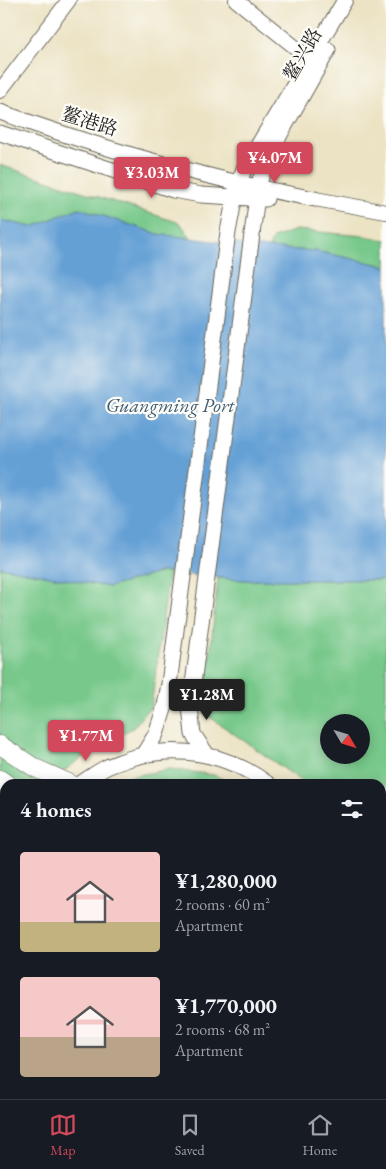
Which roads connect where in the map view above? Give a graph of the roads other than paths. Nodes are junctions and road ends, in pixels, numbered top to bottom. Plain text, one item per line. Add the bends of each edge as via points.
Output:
1 (69, 0) edge
2 (236, 0) edge
3 (345, 0) edge
4 (356, 0) edge
5 (315, 61) junction
6 (0, 91) edge
7 (0, 112) edge
8 (278, 126) junction
9 (0, 133) edge
10 (236, 191) junction
11 (258, 194) junction
12 (315, 199) joint
13 (386, 212) edge
14 (0, 745) edge
15 (143, 755) junction
16 (207, 755) junction
17 (60, 779) edge
18 (88, 779) edge
19 (261, 779) edge

1 - 6 street
2 - 5 street
3 - 5 main road, 鳌兴路
4 - 5 main road, 鳌兴路
5 - 8 main road, 鳌兴路
7 - 10 main road, 鳌港路
8 - 10 main road via 248,163
8 - 11 main road via 263,168
9 - 10 main road, 鳌港路 via 173,190 201,195
10 - 11 main road, 鳌港路
10 - 15 main road via 169,684 156,734
11 - 12 main road, 鳌港路
11 - 16 main road via 190,707 193,734
12 - 13 street, 鳌港路
14 - 17 highway via 35,768
15 - 16 main road via 175,751
15 - 18 main road via 108,766
16 - 19 main road via 231,762

